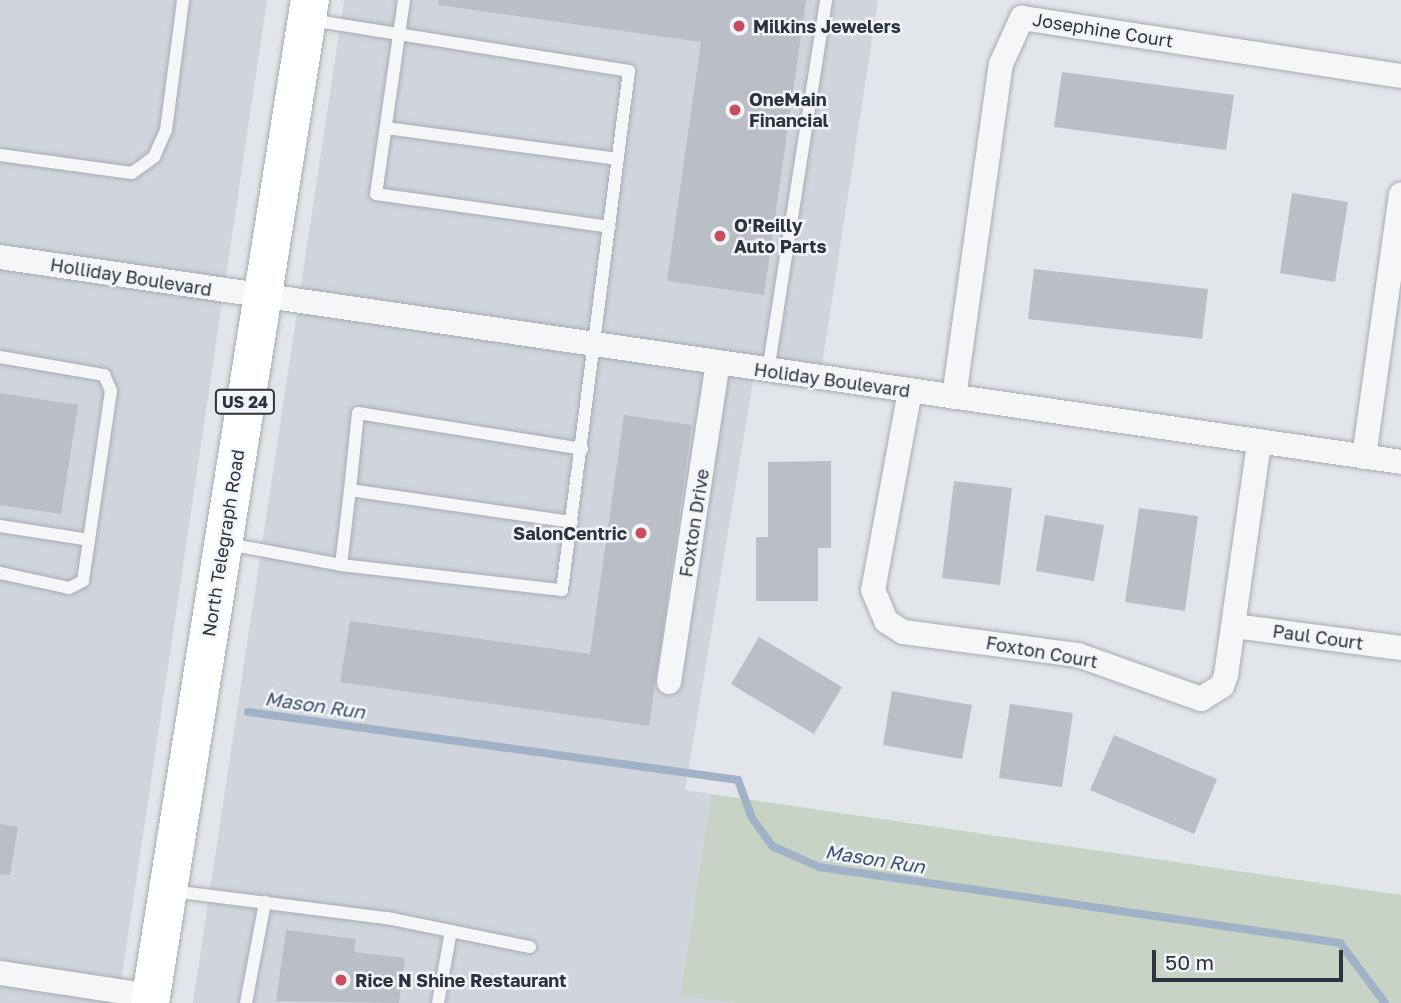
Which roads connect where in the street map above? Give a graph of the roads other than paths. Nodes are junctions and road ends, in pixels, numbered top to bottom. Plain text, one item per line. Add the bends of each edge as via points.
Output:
1 (183, 0) edge
2 (404, 0) edge
3 (826, 0) edge
4 (309, 10) edge
5 (399, 34) junction
6 (1401, 76) edge
7 (386, 128) junction
8 (0, 155) edge
9 (618, 159) junction
10 (1401, 195) edge
11 (610, 227) junction
12 (0, 257) edge
13 (262, 298) junction
14 (597, 346) junction
15 (0, 357) edge
16 (719, 363) junction
17 (768, 371) junction
18 (910, 391) junction
19 (954, 397) junction
20 (1259, 442) junction
21 (582, 449) junction
22 (1364, 457) junction
23 (1401, 462) edge
24 (350, 490) junction
25 (572, 522) junction
26 (0, 526) edge
27 (89, 540) junction
28 (223, 543) junction
29 (341, 565) junction
30 (0, 573) edge
31 (1234, 626) junction
32 (1401, 648) edge
33 (669, 682) dead end
34 (168, 890) junction
35 (265, 902) junction
36 (451, 931) junction
37 (530, 947) dead end
38 (0, 973) edge
39 (150, 1000) edge
40 (246, 1003) edge
41 (438, 1003) edge

1 - 8 lane via 166,130 154,158 132,173
2 - 5 lane
3 - 17 lane
4 - 5 lane
4 - 13 main road, North Telegraph Road / US 24
5 - 7 lane
5 - 9 lane via 629,71
6 - 19 street, Josephine Court via 1022,18 1001,64
7 - 9 lane
7 - 11 lane via 376,194
9 - 11 lane
10 - 22 street
11 - 14 lane
12 - 13 street, Holliday Boulevard
13 - 14 street, Holiday Boulevard
13 - 28 main road, North Telegraph Road / US 24
14 - 16 street, Holiday Boulevard
14 - 21 lane
15 - 27 lane via 104,375 111,391
16 - 17 street, Holiday Boulevard
16 - 33 street, Foxton Drive
17 - 18 street, Holiday Boulevard
18 - 19 street, Holiday Boulevard
18 - 31 street, Foxton Court via 873,590 886,621 903,632 1078,655 1201,699 1222,686
19 - 20 street, Holiday Boulevard
20 - 22 street, Holiday Boulevard
20 - 31 street, Foxton Court
21 - 24 lane via 358,414
21 - 25 lane
22 - 23 street, Holiday Boulevard
24 - 25 lane
24 - 29 lane
25 - 29 lane via 562,590
26 - 27 lane
27 - 30 lane via 83,581 69,588
28 - 29 lane
28 - 34 main road, North Telegraph Road / US 24
31 - 32 street, Paul Court
34 - 35 lane
34 - 39 main road, North Telegraph Road / US 24
35 - 36 lane
35 - 40 lane
36 - 37 lane
36 - 41 lane
38 - 39 street

